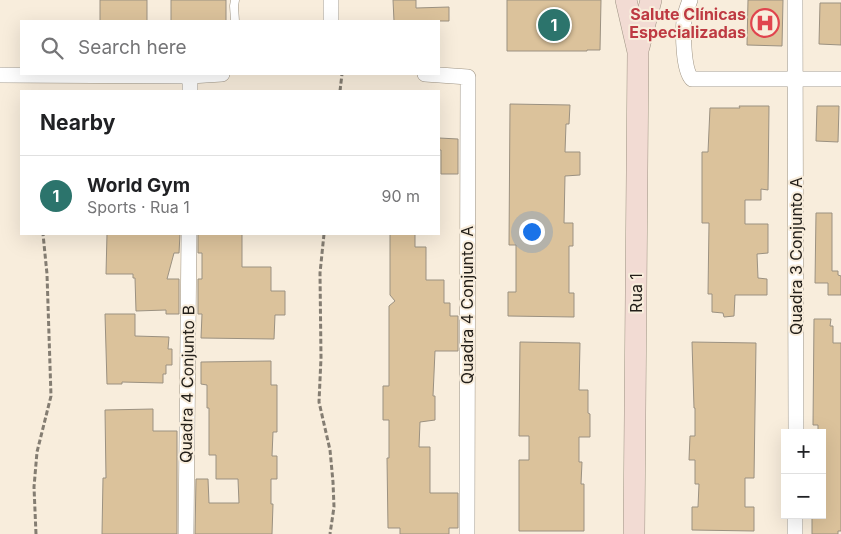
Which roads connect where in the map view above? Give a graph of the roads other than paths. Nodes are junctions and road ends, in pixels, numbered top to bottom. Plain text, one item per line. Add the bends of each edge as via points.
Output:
1 (235, 0) edge
2 (331, 0) edge
3 (626, 0) edge
4 (651, 0) edge
5 (690, 0) edge
6 (795, 0) edge
7 (235, 20) edge
8 (331, 20) edge
9 (638, 52) junction
10 (0, 75) edge
11 (206, 75) edge
12 (439, 75) edge
13 (190, 76) junction
14 (796, 79) junction
15 (841, 79) edge
16 (190, 90) edge
17 (188, 235) edge
18 (796, 429) edge
19 (795, 519) edge
20 (186, 534) edge
21 (467, 534) edge
22 (634, 534) edge
23 (795, 534) edge

1 - 7 lane
2 - 8 street
3 - 9 street
4 - 9 street
5 - 14 street via 684,20 686,66 692,80
6 - 14 street, Quadra 3 Conjunto A
9 - 22 street, Rua 1
10 - 13 street
11 - 13 street
12 - 21 street, Quadra 4 Conjunto A via 468,77
13 - 16 street
14 - 15 street
14 - 18 street, Quadra 3 Conjunto A
17 - 20 street, Quadra 4 Conjunto B
19 - 23 street

